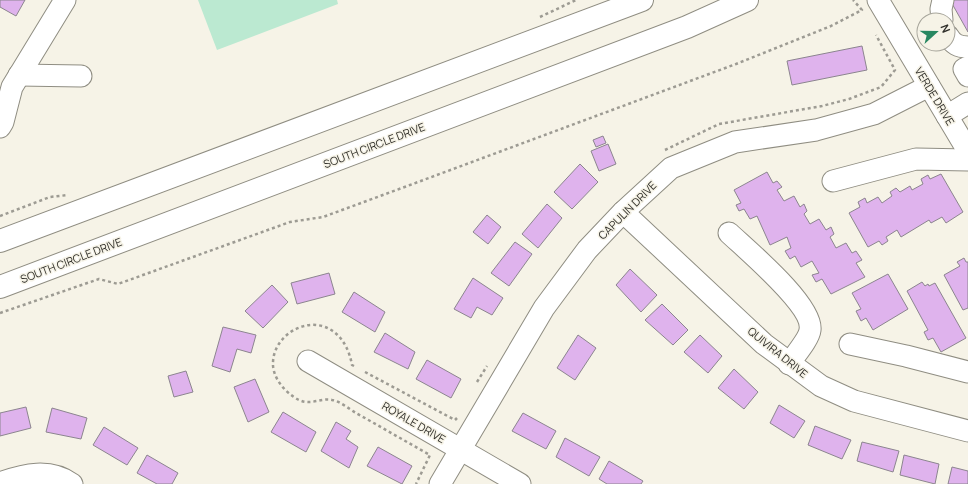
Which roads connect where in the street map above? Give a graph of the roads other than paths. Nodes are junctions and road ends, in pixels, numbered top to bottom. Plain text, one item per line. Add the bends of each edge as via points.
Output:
1 (65, 0) edge
2 (642, 0) edge
3 (747, 0) edge
4 (878, 0) edge
5 (943, 0) edge
6 (941, 12) edge
7 (956, 44) edge
8 (968, 47) edge
9 (19, 75) junction
10 (82, 76) dead end
11 (929, 86) junction
12 (968, 103) edge
13 (947, 116) junction
14 (0, 127) edge
15 (968, 151) edge
16 (968, 160) edge
17 (833, 181) dead end
18 (623, 212) junction
19 (729, 233) dead end
20 (0, 241) edge
21 (0, 287) edge
22 (850, 344) dead end
23 (308, 361) dead end
24 (789, 364) junction
25 (968, 372) edge
26 (968, 431) edge
27 (461, 449) junction
28 (0, 483) edge
29 (72, 484) edge
30 (440, 484) edge
31 (520, 484) edge

1 - 9 street
2 - 20 main road
3 - 21 main road, SOUTH CIRCLE DRIVE via 687,27
4 - 11 street, VERDE DRIVE
5 - 6 street
7 - 8 street
9 - 10 street
9 - 14 street via 12,86
11 - 13 street, VERDE DRIVE
11 - 18 street, CAPULIN DRIVE via 874,114 816,130 735,142 671,168
12 - 13 street
13 - 15 street, VERDE DRIVE
16 - 17 street via 916,159
18 - 24 street, QUIVIRA DRIVE via 764,344
18 - 27 street, CAPULIN DRIVE via 587,250 544,308
19 - 24 street via 797,300 810,320 810,331
22 - 25 street
23 - 27 street, ROYALE DRIVE
24 - 26 street, QUIVIRA DRIVE via 821,386 854,401
27 - 30 street, CAPULIN DRIVE
27 - 31 street, ROYALE DRIVE
28 - 29 street via 21,475 44,474

